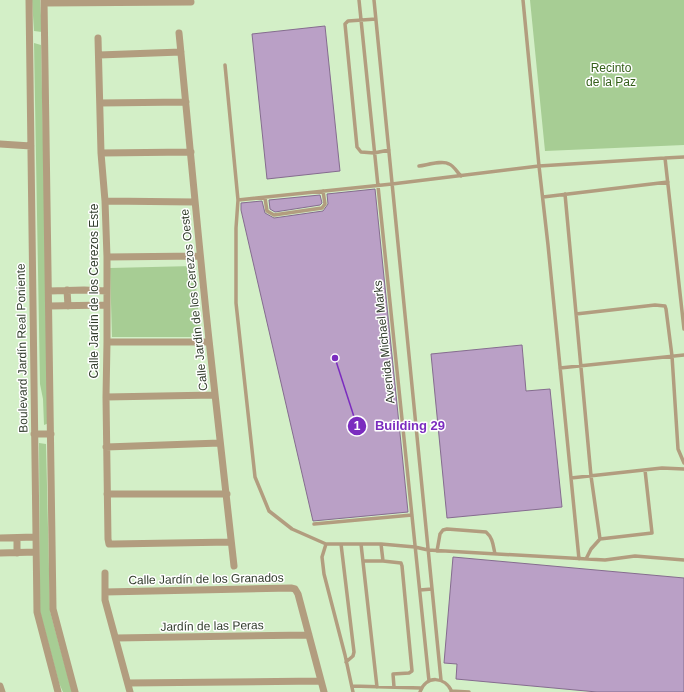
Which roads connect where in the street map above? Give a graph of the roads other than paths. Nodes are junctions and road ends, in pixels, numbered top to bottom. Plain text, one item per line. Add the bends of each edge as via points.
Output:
1 (29, 0) edge
2 (359, 0) edge
3 (374, 0) edge
4 (523, 0) edge
5 (44, 2) edge
6 (102, 2) edge
7 (174, 2) edge
8 (191, 2) dead end
9 (376, 19) junction
10 (361, 20) junction
11 (179, 33) dead end
12 (30, 38) junction
13 (45, 38) junction
14 (98, 38) dead end
15 (181, 52) junction
16 (99, 55) junction
17 (225, 65) dead end
18 (186, 102) junction
19 (100, 103) junction
20 (0, 144) edge
21 (31, 146) junction
22 (389, 150) junction
23 (191, 152) junction
24 (101, 153) junction
25 (374, 153) junction
26 (684, 157) edge
27 (665, 158) junction
28 (419, 166) dead end
29 (539, 166) junction
30 (461, 176) junction
31 (668, 182) junction
32 (392, 184) junction
33 (378, 186) junction
34 (323, 192) junction
35 (565, 194) junction
36 (542, 197) junction
37 (265, 198) junction
38 (238, 200) junction
39 (105, 202) junction
40 (195, 202) junction
41 (200, 256) junction
42 (106, 257) junction
43 (66, 290) junction
44 (106, 290) junction
45 (49, 291) junction
46 (107, 304) junction
47 (49, 306) junction
48 (68, 306) junction
49 (576, 314) junction
50 (684, 330) edge
51 (107, 342) junction
52 (209, 342) junction
53 (684, 355) edge
54 (672, 356) junction
55 (581, 366) junction
56 (560, 368) junction
57 (215, 395) junction
58 (106, 397) junction
59 (34, 434) junction
60 (51, 434) junction
61 (220, 443) junction
62 (106, 447) junction
63 (684, 463) edge
64 (684, 469) edge
65 (645, 470) junction
66 (592, 476) junction
67 (571, 478) junction
68 (107, 494) junction
69 (227, 494) junction
70 (412, 515) junction
71 (314, 524) dead end
72 (35, 537) junction
73 (0, 538) edge
74 (17, 538) junction
75 (600, 539) junction
76 (231, 542) junction
77 (326, 544) junction
78 (341, 544) junction
79 (361, 544) junction
80 (381, 544) junction
81 (415, 547) junction
82 (428, 550) junction
83 (437, 551) junction
84 (36, 552) junction
85 (0, 553) edge
86 (17, 553) junction
87 (495, 554) junction
88 (579, 559) junction
89 (586, 559) junction
90 (684, 560) edge
91 (363, 561) junction
92 (383, 561) junction
93 (234, 566) dead end
94 (105, 573) dead end
95 (432, 589) junction
96 (420, 590) junction
97 (105, 592) junction
98 (309, 635) junction
99 (116, 638) junction
100 (346, 662) junction
101 (441, 680) junction
102 (429, 681) junction
103 (321, 682) junction
104 (128, 683) junction
105 (0, 686) edge
106 (352, 686) junction
107 (377, 687) junction
108 (394, 687) junction
109 (421, 690) edge
110 (452, 691) edge
111 (2, 692) edge
112 (58, 692) edge
113 (75, 692) edge
114 (130, 692) edge
115 (324, 692) edge
116 (354, 692) edge
117 (469, 692) edge

1 - 12 street, Boulevard Jardín Real Poniente
2 - 10 lane, Avenida Michael Marks
3 - 9 lane, Avenida Michael Marks
4 - 29 lane
5 - 6 street
5 - 13 street
6 - 7 street
7 - 8 street
9 - 10 lane
9 - 22 lane, Avenida Michael Marks
10 - 25 lane, Avenida Michael Marks
10 - 25 lane via 348,21 345,24 357,147 361,152
11 - 15 street, Calle Jardín de los Cerezos Oeste
12 - 13 street
12 - 21 street, Boulevard Jardín Real Poniente
13 - 45 street
14 - 16 street, Calle Jardín de los Cerezos Este
15 - 16 street
15 - 18 street, Calle Jardín de los Cerezos Oeste
16 - 19 street, Calle Jardín de los Cerezos Este
17 - 38 lane
18 - 19 street
18 - 23 street, Calle Jardín de los Cerezos Oeste
19 - 24 street, Calle Jardín de los Cerezos Este
20 - 21 street
21 - 59 street, Boulevard Jardín Real Poniente
22 - 25 lane
22 - 32 lane, Avenida Michael Marks
23 - 24 street
23 - 40 street, Calle Jardín de los Cerezos Oeste
24 - 39 street, Calle Jardín de los Cerezos Este
25 - 33 lane, Avenida Michael Marks
26 - 27 lane
27 - 29 lane
27 - 31 lane
28 - 30 lane via 447,163
29 - 30 lane
29 - 36 lane
30 - 32 lane
31 - 35 lane
31 - 50 lane
32 - 33 lane
32 - 82 lane, Avenida Michael Marks
33 - 34 lane
33 - 70 lane, Avenida Michael Marks
34 - 37 lane
34 - 37 lane via 325,204 322,208 274,215 267,211
35 - 36 lane
35 - 49 lane
36 - 56 lane
37 - 38 lane
38 - 77 lane via 236,303 255,477 270,511 292,529
39 - 40 street
39 - 42 street, Calle Jardín de los Cerezos Este
40 - 41 street, Calle Jardín de los Cerezos Oeste
41 - 42 street
41 - 52 street, Calle Jardín de los Cerezos Oeste
42 - 44 street, Calle Jardín de los Cerezos Este
43 - 44 street
43 - 45 street
43 - 48 street
44 - 46 street, Calle Jardín de los Cerezos Este
45 - 47 street
46 - 48 street
46 - 51 street, Calle Jardín de los Cerezos Este
47 - 48 street
47 - 60 street
49 - 54 lane via 665,306
49 - 55 lane
51 - 52 street
51 - 58 street, Calle Jardín de los Cerezos Este
52 - 57 street, Calle Jardín de los Cerezos Oeste
53 - 54 lane
54 - 55 lane
54 - 63 lane via 678,449
55 - 56 lane
55 - 66 lane
56 - 67 lane
57 - 58 street
57 - 61 street, Calle Jardín de los Cerezos Oeste
58 - 62 street, Calle Jardín de los Cerezos Este
59 - 60 street
59 - 72 street, Boulevard Jardín Real Poniente
60 - 113 street via 53,608
61 - 62 street
61 - 69 street, Calle Jardín de los Cerezos Oeste
62 - 68 street, Calle Jardín de los Cerezos Este
64 - 65 lane
65 - 66 lane
65 - 75 lane via 652,533
66 - 67 lane
66 - 75 lane
67 - 88 lane
68 - 69 street
68 - 76 street, Calle Jardín de los Cerezos Este via 109,544
69 - 76 street, Calle Jardín de los Cerezos Oeste
70 - 71 lane
70 - 81 lane, Avenida Michael Marks
72 - 74 street
72 - 84 street, Boulevard Jardín Real Poniente
73 - 74 street
74 - 86 street
75 - 89 lane
76 - 93 street, Calle Jardín de los Cerezos Oeste
77 - 78 lane
77 - 100 lane via 322,557 324,574
78 - 79 lane
78 - 100 lane via 354,652
79 - 80 lane
79 - 91 lane
80 - 81 lane
80 - 92 lane
81 - 82 lane
81 - 96 lane, Avenida Michael Marks
82 - 83 lane
82 - 95 lane, Avenida Michael Marks
83 - 87 lane
83 - 87 lane via 440,534 447,529 486,532 490,535
84 - 86 street
84 - 112 street, Boulevard Jardín Real Poniente via 37,612
85 - 86 street
87 - 88 lane
88 - 89 lane
89 - 90 lane via 605,560 635,556
91 - 92 lane
91 - 107 lane
92 - 108 lane via 401,563 402,566 412,671 393,674
94 - 97 street
95 - 96 lane
95 - 101 lane, Avenida Michael Marks
96 - 102 lane, Avenida Michael Marks
97 - 98 street, Calle Jardín de los Granados via 295,589
97 - 99 street
98 - 99 street, Jardín de las Peras
98 - 103 street, Calle Jardín de los Granados
99 - 104 street
100 - 106 lane
101 - 102 lane
101 - 110 lane
102 - 109 lane
103 - 104 street
103 - 115 street, Calle Jardín de los Granados
104 - 114 street
105 - 111 street
106 - 107 lane
106 - 116 lane
107 - 108 lane
108 - 109 lane
110 - 117 lane

